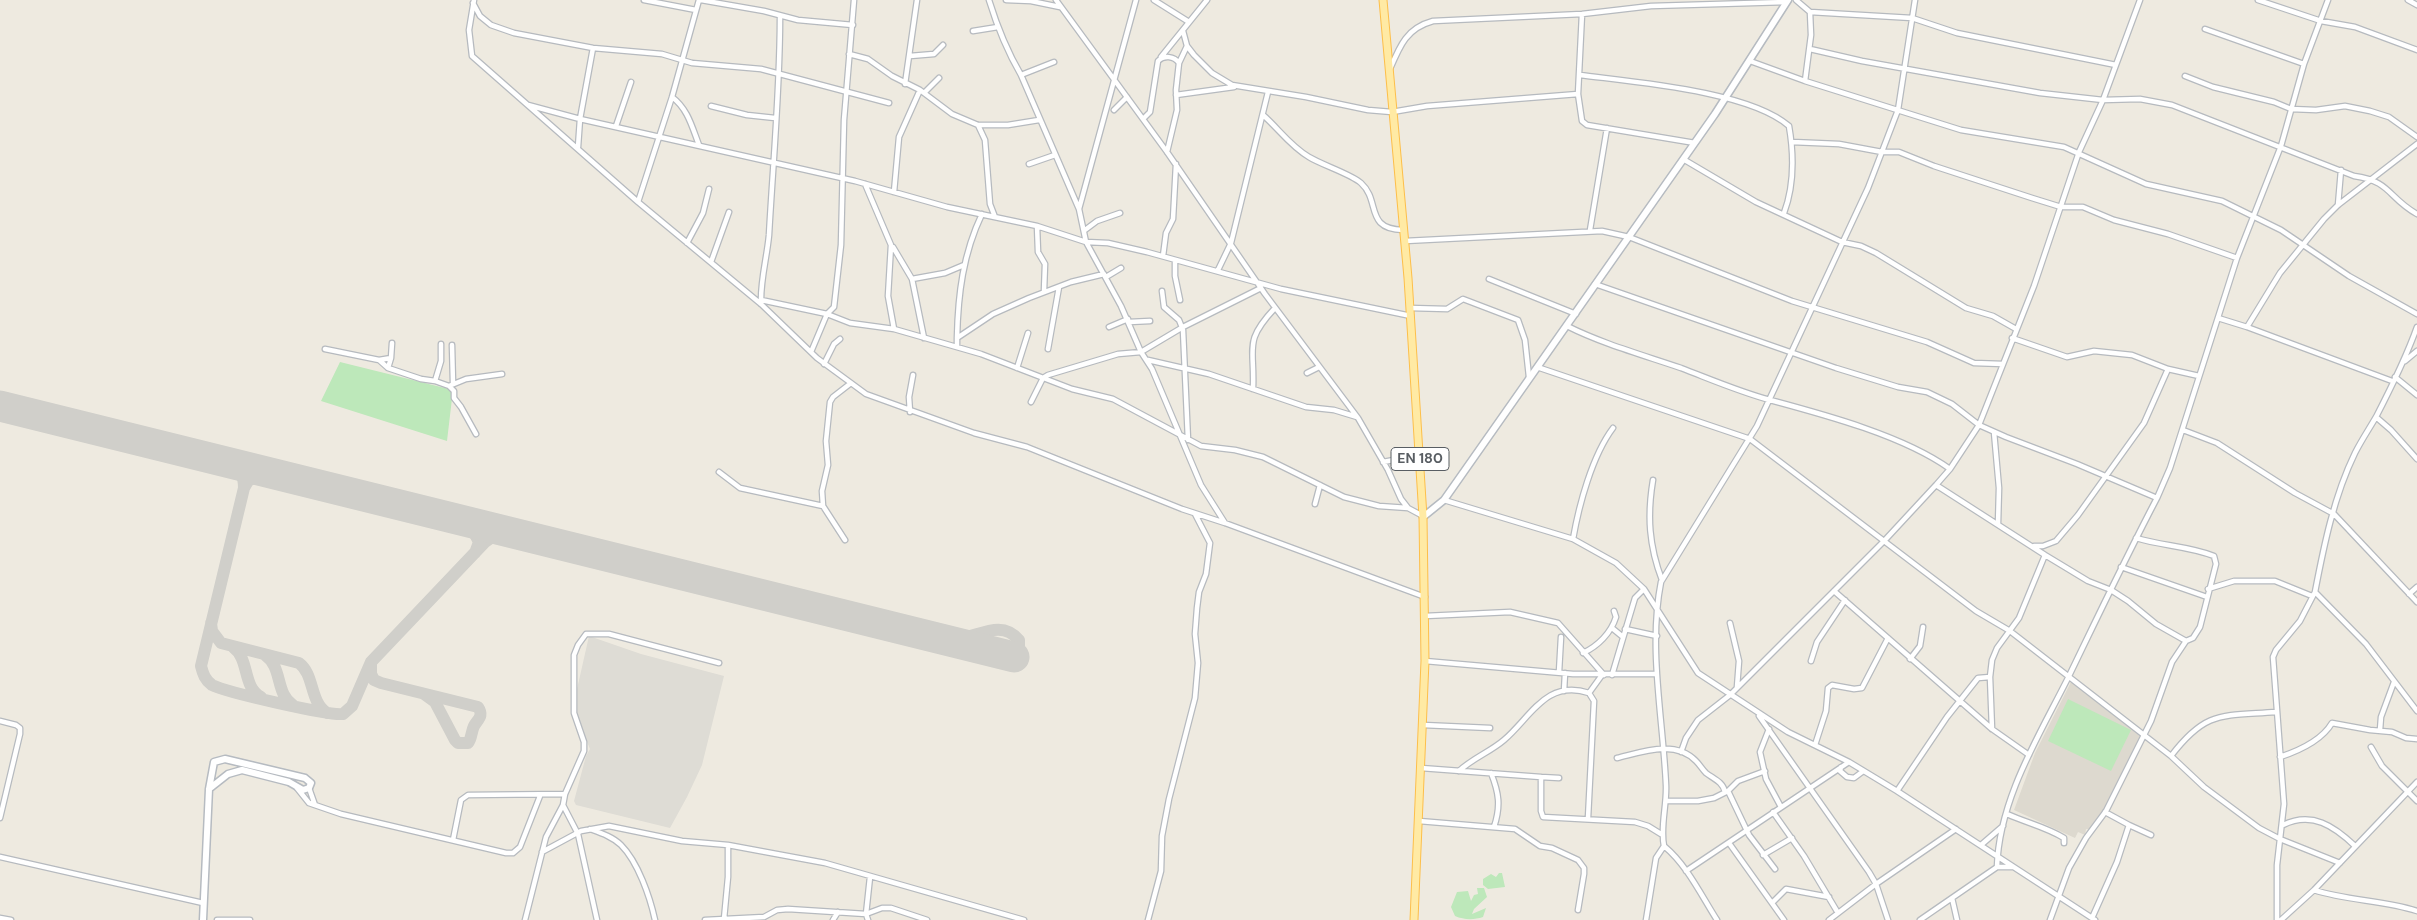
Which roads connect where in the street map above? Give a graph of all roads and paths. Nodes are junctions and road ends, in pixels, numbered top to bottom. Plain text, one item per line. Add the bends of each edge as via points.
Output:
1 (644, 0) edge
2 (700, 0) edge
3 (854, 0) edge
4 (917, 0) edge
5 (990, 0) edge
6 (1006, 0) edge
7 (1056, 0) edge
8 (1136, 0) edge
9 (1154, 0) edge
10 (1207, 0) edge
11 (1383, 0) edge
12 (1796, 0) edge
13 (1915, 0) edge
14 (2140, 0) edge
15 (2258, 0) edge
16 (2328, 0) edge
17 (2408, 0) edge
18 (1787, 1) edge
19 (474, 2) edge
20 (2417, 5) edge
21 (1060, 7) junction
22 (696, 10) junction
23 (1810, 12) junction
24 (1582, 14) junction
25 (780, 17) junction
26 (1912, 18) junction
27 (2321, 21) junction
28 (1189, 22) junction
29 (852, 25) junction
30 (998, 27) junction
31 (2205, 29) dead end
32 (973, 31) dead end
33 (1183, 31) junction
34 (943, 44) dead end
35 (1187, 46) junction
36 (593, 48) junction
37 (1810, 50) junction
38 (2417, 50) edge
39 (849, 54) junction
40 (910, 56) junction
41 (1161, 57) junction
42 (681, 59) junction
43 (1750, 61) junction
44 (1054, 62) dead end
45 (1180, 63) junction
46 (2304, 64) junction
47 (2116, 65) junction
48 (1905, 69) junction
49 (1390, 70) junction
50 (780, 74) junction
51 (1021, 75) junction
52 (1580, 76) junction
53 (2184, 76) dead end
54 (939, 78) dead end
55 (1114, 81) junction
56 (1805, 81) junction
57 (631, 82) dead end
58 (905, 84) junction
59 (1236, 87) junction
60 (846, 90) junction
61 (922, 91) junction
62 (1268, 92) junction
63 (1578, 94) junction
64 (1176, 95) junction
65 (672, 97) junction
66 (1726, 97) junction
67 (1127, 98) junction
68 (2103, 100) junction
69 (889, 103) dead end
70 (527, 105) junction
71 (711, 106) dead end
72 (2291, 109) junction
73 (1114, 110) dead end
74 (1898, 110) junction
75 (1392, 112) junction
76 (1263, 115) junction
77 (775, 118) junction
78 (1143, 119) junction
79 (580, 120) junction
80 (1039, 120) junction
81 (978, 125) junction
82 (616, 126) junction
83 (1607, 128) junction
84 (658, 137) junction
85 (2417, 137) edge
86 (1792, 142) junction
87 (1695, 143) junction
88 (2417, 144) edge
89 (699, 145) junction
90 (2282, 146) junction
91 (578, 148) junction
92 (1167, 152) junction
93 (1882, 152) junction
94 (2079, 152) junction
95 (1055, 155) junction
96 (1683, 159) junction
97 (772, 163) junction
98 (1030, 164) dead end
99 (1176, 164) junction
100 (2341, 170) junction
101 (2372, 178) junction
102 (843, 179) junction
103 (865, 184) junction
104 (709, 189) dead end
105 (894, 192) junction
106 (638, 202) junction
107 (2338, 205) junction
108 (2061, 207) junction
109 (1078, 209) junction
110 (729, 212) dead end
111 (1120, 213) dead end
112 (1784, 213) junction
113 (982, 214) junction
114 (2417, 214) edge
115 (995, 217) junction
116 (2255, 217) junction
117 (1037, 226) junction
118 (1085, 230) junction
119 (1403, 230) junction
120 (1590, 230) junction
121 (1628, 237) junction
122 (1086, 242) junction
123 (1404, 242) junction
124 (1842, 242) junction
125 (687, 243) junction
126 (1231, 243) junction
127 (891, 245) junction
128 (2303, 245) junction
129 (1163, 256) junction
130 (2237, 258) junction
131 (1175, 260) junction
132 (711, 262) junction
133 (964, 265) junction
134 (1120, 268) dead end
135 (1218, 270) junction
136 (1105, 276) junction
137 (912, 279) junction
138 (1489, 279) dead end
139 (1258, 282) junction
140 (1595, 284) junction
141 (1059, 287) junction
142 (1261, 288) junction
143 (1162, 290) dead end
144 (1044, 291) junction
145 (1180, 300) dead end
146 (761, 302) junction
147 (1275, 308) junction
148 (1812, 308) junction
149 (1410, 312) junction
150 (827, 314) junction
151 (1576, 314) junction
152 (2417, 314) edge
153 (2218, 318) junction
154 (1128, 320) junction
155 (1150, 321) dead end
156 (1567, 326) junction
157 (2247, 326) junction
158 (1110, 327) dead end
159 (1183, 327) junction
160 (2417, 327) edge
161 (894, 329) junction
162 (2016, 329) junction
163 (1028, 334) dead end
164 (924, 338) junction
165 (957, 338) junction
166 (2012, 338) junction
167 (840, 339) dead end
168 (392, 343) dead end
169 (441, 344) dead end
170 (452, 345) dead end
171 (957, 346) junction
172 (325, 348) dead end
173 (1048, 349) dead end
174 (2417, 350) edge
175 (811, 352) junction
176 (1141, 352) junction
177 (1791, 353) junction
178 (391, 358) junction
179 (379, 360) junction
180 (1148, 360) junction
181 (2404, 362) junction
182 (824, 364) junction
183 (2003, 364) junction
184 (1537, 367) junction
185 (388, 368) junction
186 (1017, 368) junction
187 (1319, 368) junction
188 (1185, 369) junction
189 (2168, 369) junction
190 (1307, 373) dead end
191 (502, 374) dead end
192 (913, 374) dead end
193 (2199, 376) junction
194 (1043, 378) junction
195 (1529, 379) junction
196 (2393, 379) junction
197 (436, 382) junction
198 (851, 383) junction
199 (451, 384) junction
200 (1253, 389) junction
201 (2417, 396) edge
202 (1771, 400) junction
203 (1031, 402) dead end
204 (910, 412) junction
205 (2376, 416) junction
206 (1358, 418) junction
207 (1979, 425) junction
208 (1612, 428) dead end
209 (2183, 430) junction
210 (1994, 432) junction
211 (476, 434) dead end
212 (1182, 437) junction
213 (1750, 439) junction
214 (1188, 440) junction
215 (1420, 455) junction
216 (2417, 459) edge
217 (1383, 462) junction
218 (1950, 469) junction
219 (719, 472) dead end
220 (2105, 476) junction
221 (1653, 480) dead end
222 (1320, 485) junction
223 (1936, 485) junction
224 (2158, 498) junction
225 (1444, 500) junction
226 (1315, 504) dead end
227 (823, 506) junction
228 (1408, 508) junction
229 (1195, 514) junction
230 (2334, 514) junction
231 (1424, 516) junction
232 (1225, 523) junction
233 (1998, 524) junction
234 (2136, 538) junction
235 (1573, 539) junction
236 (845, 540) dead end
237 (1885, 540) junction
238 (2034, 546) junction
239 (2045, 556) junction
240 (2121, 567) junction
241 (1662, 580) junction
242 (2417, 587) edge
243 (2208, 589) junction
244 (1644, 590) junction
245 (2111, 590) junction
246 (1834, 591) junction
247 (2314, 594) junction
248 (2409, 594) junction
249 (1425, 598) junction
250 (2207, 598) junction
251 (1845, 600) junction
252 (2417, 602) edge
253 (1614, 611) dead end
254 (1657, 611) junction
255 (1425, 616) junction
256 (1730, 624) dead end
257 (1923, 627) dead end
258 (1612, 628) junction
259 (1625, 629) junction
260 (2010, 631) junction
261 (1657, 636) junction
262 (1560, 637) dead end
263 (1623, 637) junction
264 (1888, 638) junction
265 (2186, 641) junction
266 (1583, 653) junction
267 (1910, 659) junction
268 (1424, 662) junction
269 (1812, 662) dead end
270 (719, 663) dead end
271 (1558, 672) junction
272 (1565, 673) junction
273 (1656, 674) junction
274 (1603, 675) junction
275 (1612, 675) junction
276 (1990, 677) junction
277 (2068, 677) junction
278 (2394, 682) junction
279 (1737, 687) junction
280 (1564, 691) junction
281 (1589, 694) junction
282 (1730, 695) junction
283 (1960, 700) junction
284 (2417, 711) edge
285 (2276, 712) junction
286 (1756, 713) junction
287 (0, 721) edge
288 (1423, 725) junction
289 (1490, 728) dead end
290 (1769, 729) junction
291 (1992, 729) junction
292 (2380, 730) junction
293 (2144, 735) junction
294 (2417, 739) edge
295 (1815, 745) junction
296 (2371, 747) dead end
297 (1663, 748) junction
298 (1681, 752) junction
299 (2029, 756) junction
300 (2171, 756) junction
301 (2280, 757) junction
302 (1617, 758) dead end
303 (1849, 762) junction
304 (1842, 767) junction
305 (1421, 768) junction
306 (1459, 771) junction
307 (1765, 771) junction
308 (1862, 772) junction
309 (1491, 773) junction
310 (1540, 777) junction
311 (1559, 778) dead end
312 (2417, 782) edge
313 (296, 786) junction
314 (309, 788) junction
315 (209, 789) junction
316 (1809, 789) junction
317 (1727, 791) junction
318 (1897, 791) junction
319 (2407, 793) junction
320 (565, 794) junction
321 (540, 796) junction
322 (1666, 801) junction
323 (2417, 801) edge
324 (315, 805) junction
325 (563, 805) junction
326 (1781, 807) junction
327 (1773, 812) junction
328 (2105, 812) junction
329 (2007, 814) junction
330 (0, 818) edge
331 (1588, 818) junction
332 (1419, 821) junction
333 (2004, 825) junction
334 (2129, 825) junction
335 (2283, 825) junction
336 (1494, 827) junction
337 (589, 829) junction
338 (1746, 829) junction
339 (1956, 830) junction
340 (578, 834) junction
341 (1662, 834) junction
342 (2150, 834) dead end
343 (1792, 838) junction
344 (2280, 839) junction
345 (453, 840) junction
346 (1729, 843) junction
347 (2064, 843) dead end
348 (728, 845) junction
349 (1981, 845) junction
350 (1664, 846) junction
351 (2355, 846) junction
352 (542, 852) junction
353 (1763, 855) junction
354 (1997, 856) junction
355 (0, 857) edge
356 (2340, 863) junction
357 (2012, 867) junction
358 (1997, 868) junction
359 (1774, 869) dead end
360 (1686, 871) junction
361 (870, 877) junction
362 (1876, 884) junction
363 (2314, 890) junction
364 (2059, 896) junction
365 (1828, 897) junction
366 (1952, 898) junction
367 (1772, 903) junction
368 (203, 904) junction
369 (1578, 910) dead end
370 (2417, 911) edge
371 (838, 912) junction
372 (1838, 912) junction
373 (866, 914) junction
374 (1, 918) edge
375 (763, 918) edge
376 (724, 919) edge
377 (2094, 919) edge
378 (11, 920) edge
379 (202, 920) edge
380 (217, 920) edge
381 (250, 920) edge
382 (525, 920) edge
383 (597, 920) edge
384 (655, 920) edge
385 (706, 920) edge
386 (833, 920) edge
387 (868, 920) edge
388 (927, 920) edge
389 (1024, 920) edge
390 (1148, 920) edge
391 (1414, 920) edge
392 (1646, 920) edge
393 (1717, 920) edge
394 (1784, 920) edge
395 (1829, 920) edge
396 (1888, 920) edge
397 (1920, 920) edge
398 (1957, 920) edge
399 (2050, 920) edge
400 (2277, 920) edge
401 (2281, 920) edge

1 - 22 street
2 - 22 street
2 - 25 street via 764,11
3 - 29 street
4 - 40 street
5 - 30 street
6 - 21 street
7 - 21 street
8 - 55 street
9 - 28 street
10 - 28 street
11 - 49 main road, EN 180
12 - 23 street
13 - 26 street
14 - 47 street
15 - 27 street
16 - 27 street
17 - 20 street
18 - 24 street via 1651,6
18 - 43 street
19 - 36 street via 480,16 491,25 514,33
19 - 70 street via 469,30 472,56
21 - 55 street
22 - 42 street
23 - 26 street
23 - 37 street
24 - 49 street via 1433,21 1419,25 1401,45
24 - 52 street
25 - 29 street
25 - 50 street
26 - 47 street via 1957,33
26 - 48 street
27 - 38 street via 2355,27
27 - 46 street
28 - 33 street
29 - 39 street
30 - 32 street
30 - 51 street
31 - 46 street
33 - 35 street
33 - 41 street
34 - 40 street via 934,54
35 - 45 street
35 - 59 street via 1208,70
36 - 42 street via 633,50
36 - 79 street
37 - 48 street
37 - 56 street
39 - 58 street via 868,60
39 - 60 street
40 - 58 street
41 - 45 street via 1168,56
41 - 78 street via 1155,68 1150,112
42 - 50 street via 704,65 748,66
42 - 65 street
43 - 56 street
43 - 66 street
44 - 51 street
45 - 64 street
46 - 72 street
47 - 68 street
48 - 68 street
48 - 74 street
49 - 75 main road, EN 180
50 - 60 street
50 - 77 street
51 - 80 street
52 - 63 street
52 - 66 street
53 - 72 street
54 - 61 street
55 - 67 street
55 - 109 street
56 - 74 street
57 - 82 street
58 - 61 street
59 - 62 street
59 - 64 street
60 - 69 street
60 - 102 street
61 - 81 street via 952,114
61 - 105 street via 899,138
62 - 75 street
62 - 76 street
63 - 75 street via 1427,106
63 - 83 street via 1582,121 1587,125
64 - 92 street via 1176,115
65 - 84 street
65 - 89 street via 688,116
66 - 86 street via 1783,120 1789,126
66 - 87 street
67 - 73 street
67 - 78 street
68 - 90 street via 2140,98 2172,105 2229,129
68 - 94 street
70 - 79 street
70 - 91 street
71 - 77 street
72 - 85 street via 2345,106 2370,110 2389,117
72 - 90 street
74 - 93 street
74 - 94 street via 1962,130 2056,145
75 - 119 main road, EN 180
76 - 119 street via 1306,156 1362,184 1370,194 1373,212 1379,221 1389,230
76 - 126 street
77 - 97 street
78 - 92 street
79 - 82 street
79 - 91 street
80 - 81 street
80 - 95 street
81 - 115 street via 985,140 990,204
82 - 84 street
83 - 87 street
83 - 120 street
84 - 89 street
84 - 106 street
86 - 93 street via 1839,144
86 - 112 street via 1791,183
87 - 96 street
88 - 101 street
89 - 97 street
90 - 100 street
90 - 116 street
91 - 106 street
92 - 99 street
93 - 108 street via 1907,154 1934,166
93 - 124 street
94 - 108 street
94 - 116 street via 2146,184 2222,201
95 - 98 street
95 - 109 street
96 - 112 street via 1756,202
96 - 121 street
97 - 102 street
97 - 146 street via 769,237
99 - 126 street
99 - 129 street via 1173,220 1166,233
100 - 101 street via 2354,176
100 - 107 street
101 - 107 street
101 - 114 street
102 - 103 street
102 - 150 street via 836,300
103 - 105 street
103 - 127 street
104 - 125 street via 703,213
105 - 113 street
106 - 125 street
107 - 128 street
108 - 130 street via 2083,207 2114,220 2168,234
108 - 162 street
109 - 118 street
110 - 132 street
111 - 118 street via 1097,221
112 - 124 street
113 - 115 street
113 - 133 street
115 - 117 street
116 - 128 street
116 - 130 street
117 - 122 street
117 - 144 street via 1038,252 1045,264
118 - 122 street
119 - 123 main road, EN 180
120 - 121 street
120 - 123 street
121 - 140 street
121 - 148 street
122 - 129 street via 1108,243
122 - 136 street
123 - 149 main road, EN 180
124 - 148 street
124 - 162 street via 1876,253 1966,308 1993,316
125 - 132 street
126 - 135 street
126 - 139 street
127 - 137 street
127 - 161 street via 888,296
128 - 152 street via 2349,276
128 - 157 street via 2267,292
129 - 131 street
130 - 153 street
131 - 135 street
131 - 145 street
132 - 146 street
133 - 137 street via 945,273
133 - 165 street
134 - 136 street
135 - 139 street
136 - 141 street
136 - 154 street
137 - 164 street
138 - 151 street
139 - 142 street
139 - 149 street via 1356,306
140 - 151 street
140 - 177 street
141 - 144 street
141 - 173 street
142 - 147 street
142 - 159 street
143 - 159 street via 1164,307
144 - 165 street via 993,314
146 - 150 street
146 - 175 street
147 - 187 street via 1295,331
147 - 200 street via 1260,325 1252,342
148 - 177 street
148 - 183 street via 1927,342 1974,363
149 - 195 street via 1447,309 1463,299 1518,320 1526,340
149 - 215 main road, EN 180
150 - 161 street via 850,323
150 - 175 street
151 - 156 street
153 - 157 street
153 - 193 street
154 - 155 street
154 - 158 street
154 - 176 street
156 - 184 street
156 - 202 street via 1623,349
157 - 196 street
159 - 176 street
159 - 188 street
160 - 181 street
161 - 164 street
162 - 166 street
163 - 186 street
164 - 171 street
165 - 171 street
166 - 183 street
166 - 189 street via 2067,357 2094,351 2109,352 2132,355
167 - 182 street
168 - 178 street
169 - 197 street
170 - 199 street
171 - 186 street
172 - 179 street
174 - 181 street
175 - 182 street
176 - 180 street
176 - 194 street via 1118,354
177 - 202 street
177 - 207 street via 1898,387 1927,392 1952,404
178 - 179 street
178 - 185 street
179 - 185 street
180 - 188 street
180 - 212 street
181 - 196 street
182 - 198 street
183 - 207 street
184 - 195 street
184 - 213 street
185 - 197 street
186 - 194 street
187 - 190 street
187 - 206 street
188 - 200 street
188 - 214 street
189 - 193 street
189 - 220 street via 2146,420
191 - 199 street via 466,378
192 - 204 street
193 - 209 street
194 - 203 street
194 - 212 street via 1128,405
195 - 225 street
196 - 201 street
196 - 205 street
197 - 199 street
198 - 204 street via 866,394
198 - 227 street via 830,402 828,469 822,491
199 - 211 street via 454,398
200 - 206 street via 1306,407 1334,410
202 - 213 street
202 - 218 street via 1867,430 1933,457
204 - 229 street via 1027,448
205 - 216 street
205 - 230 street via 2340,486
206 - 217 street
207 - 210 street
207 - 218 street
208 - 235 street via 1586,487
209 - 224 street
209 - 230 street via 2217,443 2294,493
210 - 220 street
210 - 233 street via 2000,488
212 - 214 street
212 - 232 street via 1201,485
213 - 237 street
213 - 241 street
214 - 222 street via 1201,446 1263,457
215 - 217 street
215 - 231 main road, EN 180
217 - 228 street
218 - 223 street
219 - 227 street via 740,488
220 - 224 street
220 - 238 street via 2062,536 2048,545
221 - 241 street via 1649,533
222 - 226 street
222 - 228 street via 1344,497 1379,506
223 - 233 street
223 - 237 street
224 - 234 street
225 - 231 street
225 - 235 street
227 - 236 street
228 - 231 street
229 - 232 street
229 - 390 street via 1210,539 1206,574 1198,599 1195,698 1169,799 1160,871
230 - 247 street
230 - 248 street
231 - 249 main road, EN 180
232 - 249 street
233 - 238 street
234 - 240 street
234 - 243 street via 2214,556 2216,564
235 - 244 street via 1619,564
237 - 246 street
237 - 260 street via 1976,611
238 - 239 street
239 - 245 street via 2088,582
239 - 260 street via 2019,618
240 - 245 street
240 - 250 street
241 - 254 street
242 - 248 street
243 - 247 street via 2234,581 2275,581
243 - 250 street
244 - 254 street
244 - 259 street via 1635,598
245 - 265 street via 2156,624
245 - 277 street
246 - 251 street
246 - 279 street
247 - 278 street via 2366,644
247 - 285 street via 2300,621 2274,653
248 - 252 street
249 - 255 main road, EN 180
250 - 265 street via 2200,627 2193,638
251 - 264 street
251 - 269 street via 1817,642
253 - 258 street via 1616,617
254 - 261 street
254 - 282 street via 1698,673
255 - 266 street via 1505,612 1558,623
255 - 268 main road, EN 180
256 - 279 street via 1739,661
257 - 267 street via 1920,646
258 - 263 street
258 - 266 street via 1593,648
259 - 261 street
259 - 263 street
260 - 276 street via 1997,648
260 - 277 street
261 - 273 street
262 - 271 street
263 - 275 street
264 - 267 street
264 - 295 street via 1862,688 1830,686
265 - 293 street via 2170,667
266 - 274 street
267 - 283 street
268 - 271 street
268 - 288 main road, EN 180
270 - 320 street via 609,634 586,634 578,645 572,664 574,713 583,737 584,751
271 - 272 street
272 - 274 street
272 - 280 street
273 - 275 street
273 - 297 street
274 - 275 street
274 - 281 street
276 - 283 street via 1978,678
276 - 291 street
277 - 293 street
277 - 299 street
278 - 284 street
278 - 292 street
279 - 282 street
280 - 281 street
280 - 306 street via 1547,696 1503,741
281 - 331 street via 1594,701
282 - 286 street
282 - 298 street via 1698,720
283 - 291 street
283 - 318 street
285 - 300 street via 2211,719 2190,734
285 - 301 street
286 - 290 street
286 - 295 street
287 - 330 street via 16,725 20,734
288 - 289 street
288 - 305 main road, EN 180
290 - 307 street via 1760,752
290 - 316 street
291 - 299 street
292 - 294 street
292 - 301 street via 2332,723 2328,730 2300,750
293 - 300 street
293 - 328 street
295 - 303 street
296 - 319 street via 2382,766
297 - 298 street
297 - 302 street
297 - 322 street
298 - 317 street via 1695,760
299 - 329 street
300 - 344 street via 2204,787 2259,828
301 - 335 street
303 - 304 street
303 - 308 street
304 - 308 street via 1840,771 1847,777 1854,778
304 - 316 street
305 - 306 street
305 - 332 main road, EN 180
306 - 309 street
307 - 317 street via 1738,782
307 - 326 street via 1772,793
308 - 318 street
309 - 310 street
309 - 336 street via 1499,792
310 - 311 street
310 - 331 street via 1543,817
312 - 319 street
313 - 314 street via 303,790
313 - 315 street via 242,770 228,774
313 - 324 street via 308,802
314 - 315 street via 311,783 305,778 225,758 214,762
314 - 324 street
315 - 368 street
316 - 326 street
316 - 362 street
317 - 322 street via 1708,800
317 - 338 street
318 - 339 street
319 - 323 street
319 - 351 street
320 - 321 street
320 - 325 street
321 - 345 street via 464,797
321 - 345 street via 520,847 513,853
322 - 341 street
324 - 345 street via 386,826
325 - 340 street
325 - 352 street via 550,825
326 - 327 street
327 - 338 street
327 - 343 street
328 - 334 street
328 - 364 street via 2069,868
329 - 333 street
329 - 347 street via 2050,829 2064,838
331 - 341 street via 1642,824
332 - 336 street
332 - 391 main road, EN 180
333 - 349 street
333 - 354 street
334 - 342 street
334 - 377 street
335 - 344 street
335 - 351 street via 2300,818 2314,820 2334,828
336 - 369 street via 1515,829 1540,846 1578,860 1584,868
337 - 340 street
337 - 348 street via 609,826 682,841
337 - 384 street via 621,844 643,881
338 - 346 street
338 - 353 street
339 - 349 street
339 - 362 street
340 - 352 street
340 - 383 street
341 - 350 street
343 - 353 street
343 - 365 street
344 - 356 street
344 - 400 street
346 - 360 street
346 - 367 street
348 - 361 street via 825,863
348 - 376 street
349 - 354 street
350 - 360 street
350 - 392 street via 1656,858
351 - 356 street
352 - 382 street
353 - 359 street
354 - 357 street
354 - 358 street
355 - 368 street
356 - 363 street
357 - 358 street
357 - 364 street
358 - 366 street
360 - 393 street
361 - 373 street
361 - 389 street
362 - 372 street
362 - 396 street
363 - 370 street
363 - 401 street
364 - 377 street
364 - 399 street
365 - 367 street via 1786,889
365 - 372 street
366 - 397 street
366 - 398 street
367 - 394 street
368 - 379 street
371 - 373 street
371 - 375 street via 788,909 777,910
371 - 386 street
372 - 395 street
373 - 387 street
373 - 388 street via 891,908
374 - 378 street
375 - 376 street
376 - 385 street
380 - 381 street

